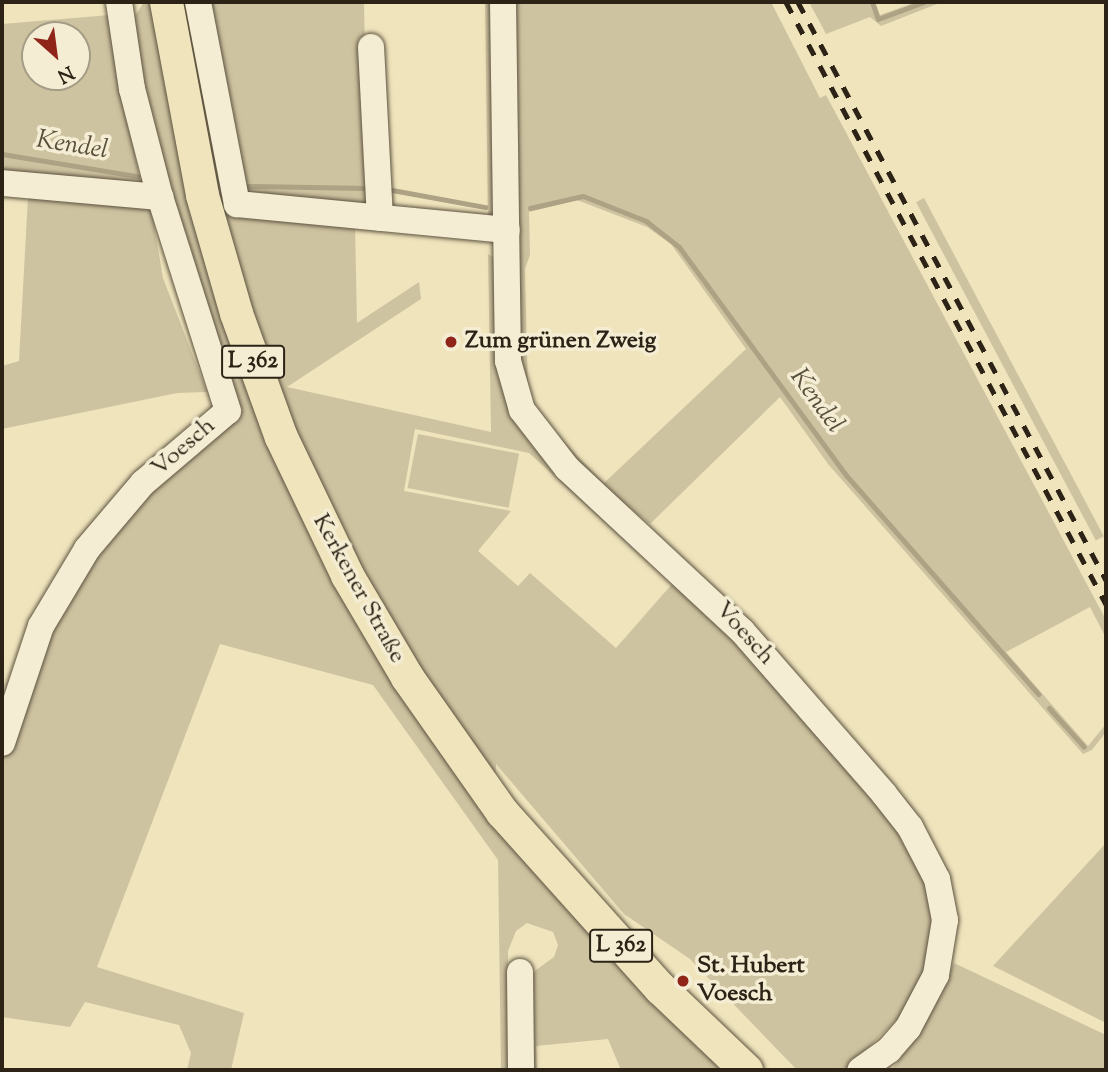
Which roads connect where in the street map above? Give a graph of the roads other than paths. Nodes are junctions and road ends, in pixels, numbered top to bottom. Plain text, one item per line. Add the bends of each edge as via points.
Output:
1 (120, 2) edge
2 (198, 2) edge
3 (503, 2) edge
4 (167, 12) edge
5 (371, 47) dead end
6 (2, 183) edge
7 (160, 197) junction
8 (380, 218) junction
9 (507, 230) junction
10 (2, 743) edge
11 (520, 972) dead end
12 (885, 1060) edge
13 (521, 1070) edge
14 (744, 1070) edge
15 (860, 1070) edge

1 - 7 street, Voesch via 132,89
2 - 8 street via 237,204
3 - 9 street, Voesch
4 - 14 main road, Kerkener Straße / L 362 via 202,195 236,313 281,437 347,575 407,677 502,812 660,988
5 - 8 street
6 - 7 street
7 - 10 street, Voesch via 228,411 143,483 87,549 41,626
8 - 9 street
9 - 12 street, Voesch via 508,361 517,399 533,431 742,631 884,794 934,870 945,920 936,975 922,1006
11 - 13 street
12 - 15 street, Voesch

